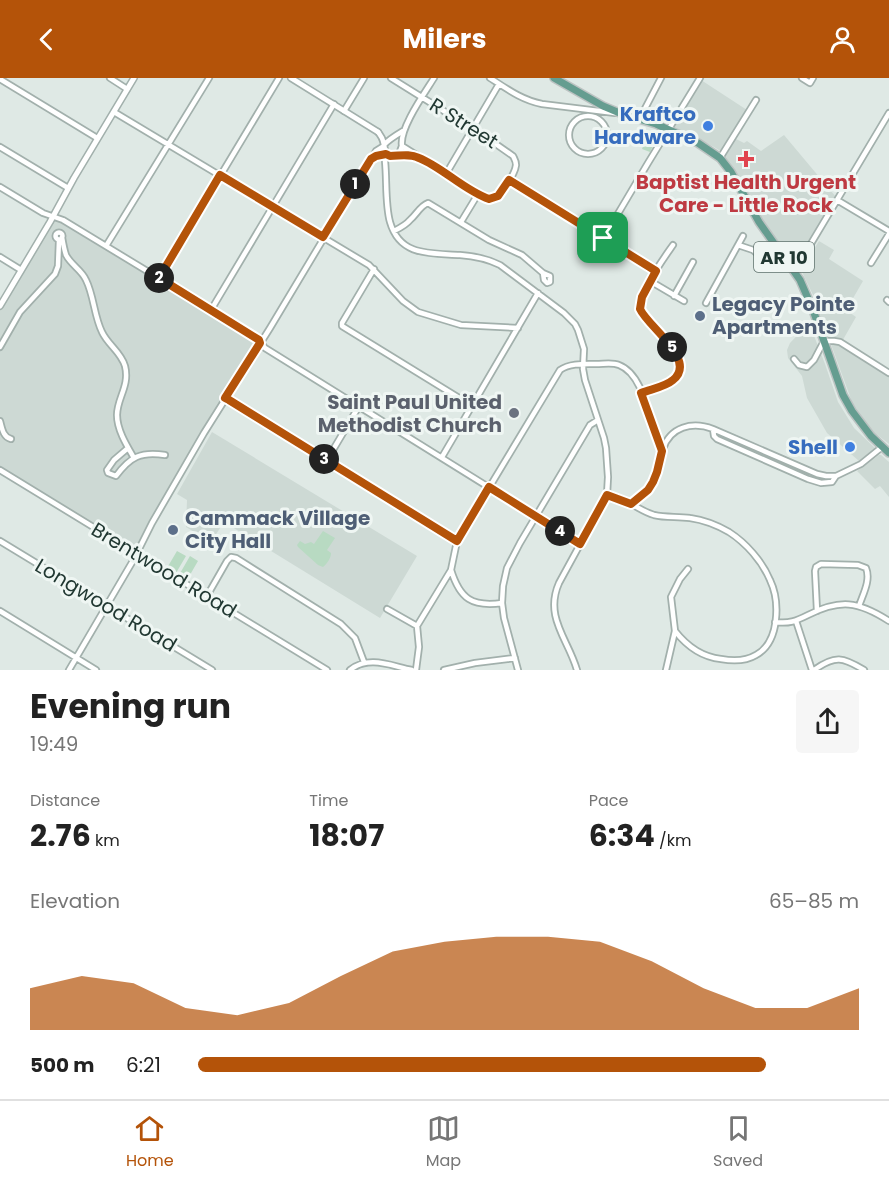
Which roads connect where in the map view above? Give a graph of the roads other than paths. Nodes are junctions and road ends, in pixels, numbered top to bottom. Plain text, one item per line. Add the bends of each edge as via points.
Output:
1 (110, 78) edge
2 (134, 78) edge
3 (209, 78) edge
4 (279, 78) edge
5 (291, 78) edge
6 (364, 78) edge
7 (391, 78) edge
8 (434, 78) edge
9 (490, 78) edge
10 (554, 78) edge
11 (662, 78) edge
12 (700, 78) edge
13 (802, 78) edge
14 (813, 78) edge
15 (0, 79) edge
16 (499, 84) junction
17 (127, 89) junction
18 (422, 97) junction
19 (756, 100) dead end
20 (334, 104) junction
21 (344, 111) junction
22 (599, 111) junction
23 (114, 112) junction
24 (889, 113) edge
25 (622, 114) junction
26 (640, 118) junction
27 (598, 119) junction
28 (473, 128) junction
29 (668, 129) junction
30 (404, 130) junction
31 (378, 132) junction
32 (98, 138) junction
33 (392, 139) junction
34 (169, 144) junction
35 (401, 145) junction
36 (384, 146) junction
37 (0, 147) edge
38 (387, 154) junction
39 (396, 155) junction
40 (418, 158) junction
41 (720, 158) junction
42 (371, 159) junction
43 (387, 170) junction
44 (446, 174) junction
45 (220, 175) junction
46 (509, 180) junction
47 (0, 187) edge
48 (68, 188) junction
49 (478, 194) junction
50 (837, 200) junction
51 (272, 207) junction
52 (54, 216) junction
53 (461, 222) junction
54 (394, 231) junction
55 (45, 232) junction
56 (889, 232) edge
57 (64, 234) junction
58 (743, 236) dead end
59 (323, 237) junction
60 (603, 238) junction
61 (673, 245) dead end
62 (106, 246) junction
63 (738, 246) junction
64 (781, 252) junction
65 (0, 257) edge
66 (68, 259) junction
67 (693, 262) dead end
68 (871, 263) dead end
69 (58, 266) junction
70 (374, 269) junction
71 (793, 269) junction
72 (21, 270) junction
73 (656, 271) junction
74 (543, 273) dead end
75 (159, 278) junction
76 (650, 280) junction
77 (538, 293) junction
78 (674, 296) junction
79 (684, 301) dead end
80 (706, 303) dead end
81 (0, 306) edge
82 (211, 310) junction
83 (518, 328) junction
84 (824, 341) junction
85 (260, 343) junction
86 (0, 347) edge
87 (794, 359) dead end
88 (584, 364) junction
89 (889, 373) edge
90 (641, 393) junction
91 (225, 398) junction
92 (359, 406) junction
93 (472, 406) junction
94 (598, 420) junction
95 (0, 421) edge
96 (2, 434) edge
97 (11, 439) dead end
98 (882, 447) junction
99 (128, 448) junction
100 (662, 451) junction
101 (889, 453) edge
102 (165, 454) dead end
103 (442, 457) junction
104 (134, 458) junction
105 (327, 460) junction
106 (0, 470) edge
107 (489, 487) junction
108 (607, 495) junction
109 (631, 504) junction
110 (536, 516) junction
111 (0, 541) edge
112 (457, 541) junction
113 (580, 544) junction
114 (137, 553) junction
115 (688, 569) dead end
116 (452, 570) junction
117 (207, 596) junction
118 (502, 603) junction
119 (106, 606) junction
120 (859, 606) junction
121 (387, 609) dead end
122 (0, 611) edge
123 (817, 611) junction
124 (796, 621) junction
125 (889, 621) edge
126 (776, 622) junction
127 (417, 626) junction
128 (675, 631) junction
129 (76, 658) junction
130 (515, 658) junction
131 (364, 662) junction
132 (69, 670) edge
133 (96, 670) edge
134 (212, 670) edge
135 (327, 670) edge
136 (350, 670) edge
137 (414, 670) edge
138 (444, 670) edge
139 (518, 670) edge
140 (577, 670) edge
141 (666, 670) edge
142 (813, 670) edge
143 (864, 670) edge

1 - 17 street
2 - 17 street
3 - 34 street
4 - 45 street
5 - 20 street
6 - 21 street
7 - 18 street, R Street
8 - 18 street
9 - 16 street
10 - 25 main road, AR 10
11 - 26 street
12 - 29 street
13 - 14 street via 810,83
15 - 32 street
16 - 22 street via 530,101
16 - 28 street
17 - 23 street
18 - 28 street, R Street
18 - 30 street
19 - 41 street
20 - 21 street
20 - 51 street
21 - 31 street
22 - 25 street
22 - 27 street
23 - 32 street
23 - 34 street
24 - 50 street
25 - 26 main road, AR 10
26 - 29 main road, AR 10
27 - 27 street via 607,133 605,145 591,154 574,149 569,132 576,120 589,116
28 - 44 street
28 - 46 street, R Street via 513,156 516,166
29 - 41 main road, AR 10
29 - 60 street
30 - 33 street
30 - 35 street
31 - 33 street
31 - 36 street
32 - 48 street
33 - 35 street
33 - 36 street
34 - 45 street
34 - 62 street
35 - 39 street via 401,152
35 - 40 street
36 - 38 street
36 - 42 street
37 - 48 street
38 - 39 street
38 - 42 street
38 - 43 street
39 - 40 street
39 - 43 street
40 - 44 street
41 - 64 main road, AR 10
42 - 59 street
43 - 54 street via 388,214
44 - 49 street
45 - 51 street
45 - 75 street
46 - 49 street via 495,198
46 - 60 street
47 - 52 street
48 - 52 street
49 - 53 street
50 - 56 street
50 - 71 street
51 - 59 street
51 - 82 street
52 - 55 street
52 - 57 street
53 - 54 street via 425,203
53 - 74 street via 522,255
54 - 77 street via 415,250 494,262
55 - 57 street
55 - 72 street
56 - 68 street
57 - 62 street
57 - 66 street
57 - 69 street
58 - 63 street
59 - 70 street
59 - 85 street
60 - 73 street
61 - 73 street
62 - 75 street
63 - 64 street via 753,250 766,260
63 - 80 street
64 - 71 main road, AR 10
65 - 72 street
66 - 69 street
66 - 99 street via 86,278 100,330 125,366 126,380 117,416
67 - 78 street
69 - 86 street via 54,276 20,312
70 - 83 street via 406,304 423,315 461,325
70 - 93 street via 342,326
71 - 84 main road, AR 10
72 - 81 street
73 - 76 street
75 - 82 street
76 - 78 street
76 - 90 street via 640,309 675,351 680,365 673,380
77 - 83 street
77 - 88 street via 576,326 583,343
78 - 79 street
82 - 85 street
83 - 93 street
84 - 87 street via 808,366 801,366
84 - 89 street via 840,342
84 - 98 main road, AR 10 via 849,406
85 - 91 street
85 - 92 street
88 - 90 street via 621,366 633,375
88 - 94 street
88 - 107 street via 568,366 557,373
90 - 100 street
91 - 105 street
91 - 114 street
92 - 103 street
92 - 105 street
93 - 103 street
94 - 108 street via 606,448
94 - 110 street via 590,425
95 - 96 street
96 - 97 street
98 - 100 street via 861,464 836,476 817,474 698,425 684,427 671,436
98 - 101 main road, AR 10
99 - 104 street
99 - 104 street via 112,462 108,472 116,476
100 - 109 street via 653,482
102 - 104 street
103 - 107 street
105 - 112 street
106 - 114 street, Brentwood Road
107 - 110 street
107 - 112 street
108 - 109 street
108 - 113 street
109 - 126 street via 655,515 707,522 740,540 770,580 776,599
110 - 113 street
110 - 118 street via 507,568
111 - 119 street, Longwood Road
112 - 116 street
113 - 140 street via 557,588 553,608
114 - 117 street, Brentwood Road
114 - 119 street
115 - 128 street via 671,597
116 - 118 street via 458,587 471,600 486,605
116 - 127 street
117 - 131 street via 227,561 236,558 342,624 355,638
117 - 135 street, Brentwood Road
118 - 130 street
119 - 129 street
119 - 134 street, Longwood Road
120 - 123 street via 834,605
120 - 123 street via 867,581 866,568 821,564 815,571
120 - 125 street
121 - 127 street
122 - 129 street
123 - 124 street
124 - 126 street
124 - 142 street
126 - 128 street via 762,650 736,660 704,654
127 - 137 street via 419,647
128 - 141 street
129 - 132 street
129 - 133 street
130 - 138 street
130 - 139 street
131 - 136 street
131 - 137 street
142 - 143 street via 836,659

